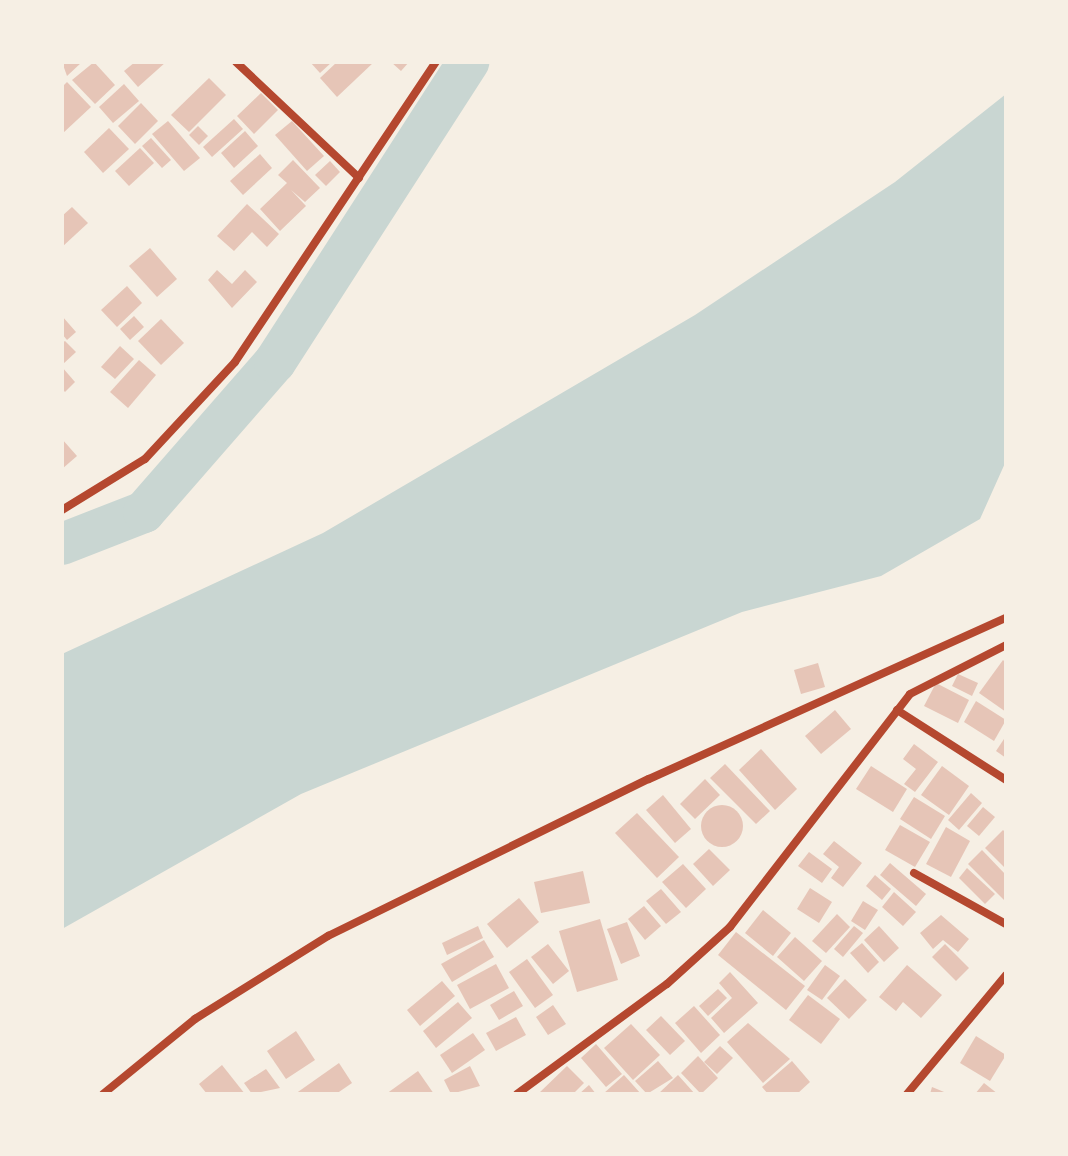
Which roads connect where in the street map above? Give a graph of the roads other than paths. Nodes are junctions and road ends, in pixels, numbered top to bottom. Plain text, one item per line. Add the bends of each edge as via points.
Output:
1 (236, 62) edge
2 (436, 62) edge
3 (359, 178) junction
4 (62, 510) edge
5 (1006, 618) edge
6 (1006, 645) edge
7 (897, 710) junction
8 (1006, 780) edge
9 (914, 873) dead end
10 (1006, 924) edge
11 (1006, 975) edge
12 (103, 1094) edge
13 (517, 1094) edge
14 (907, 1094) edge

1 - 3 street
2 - 3 street
3 - 4 street via 271,316 177,429 145,459
5 - 12 street via 649,779 328,936 195,1019
6 - 7 street via 910,694
7 - 8 street
7 - 13 street via 730,927 667,984
9 - 10 street
11 - 14 street

